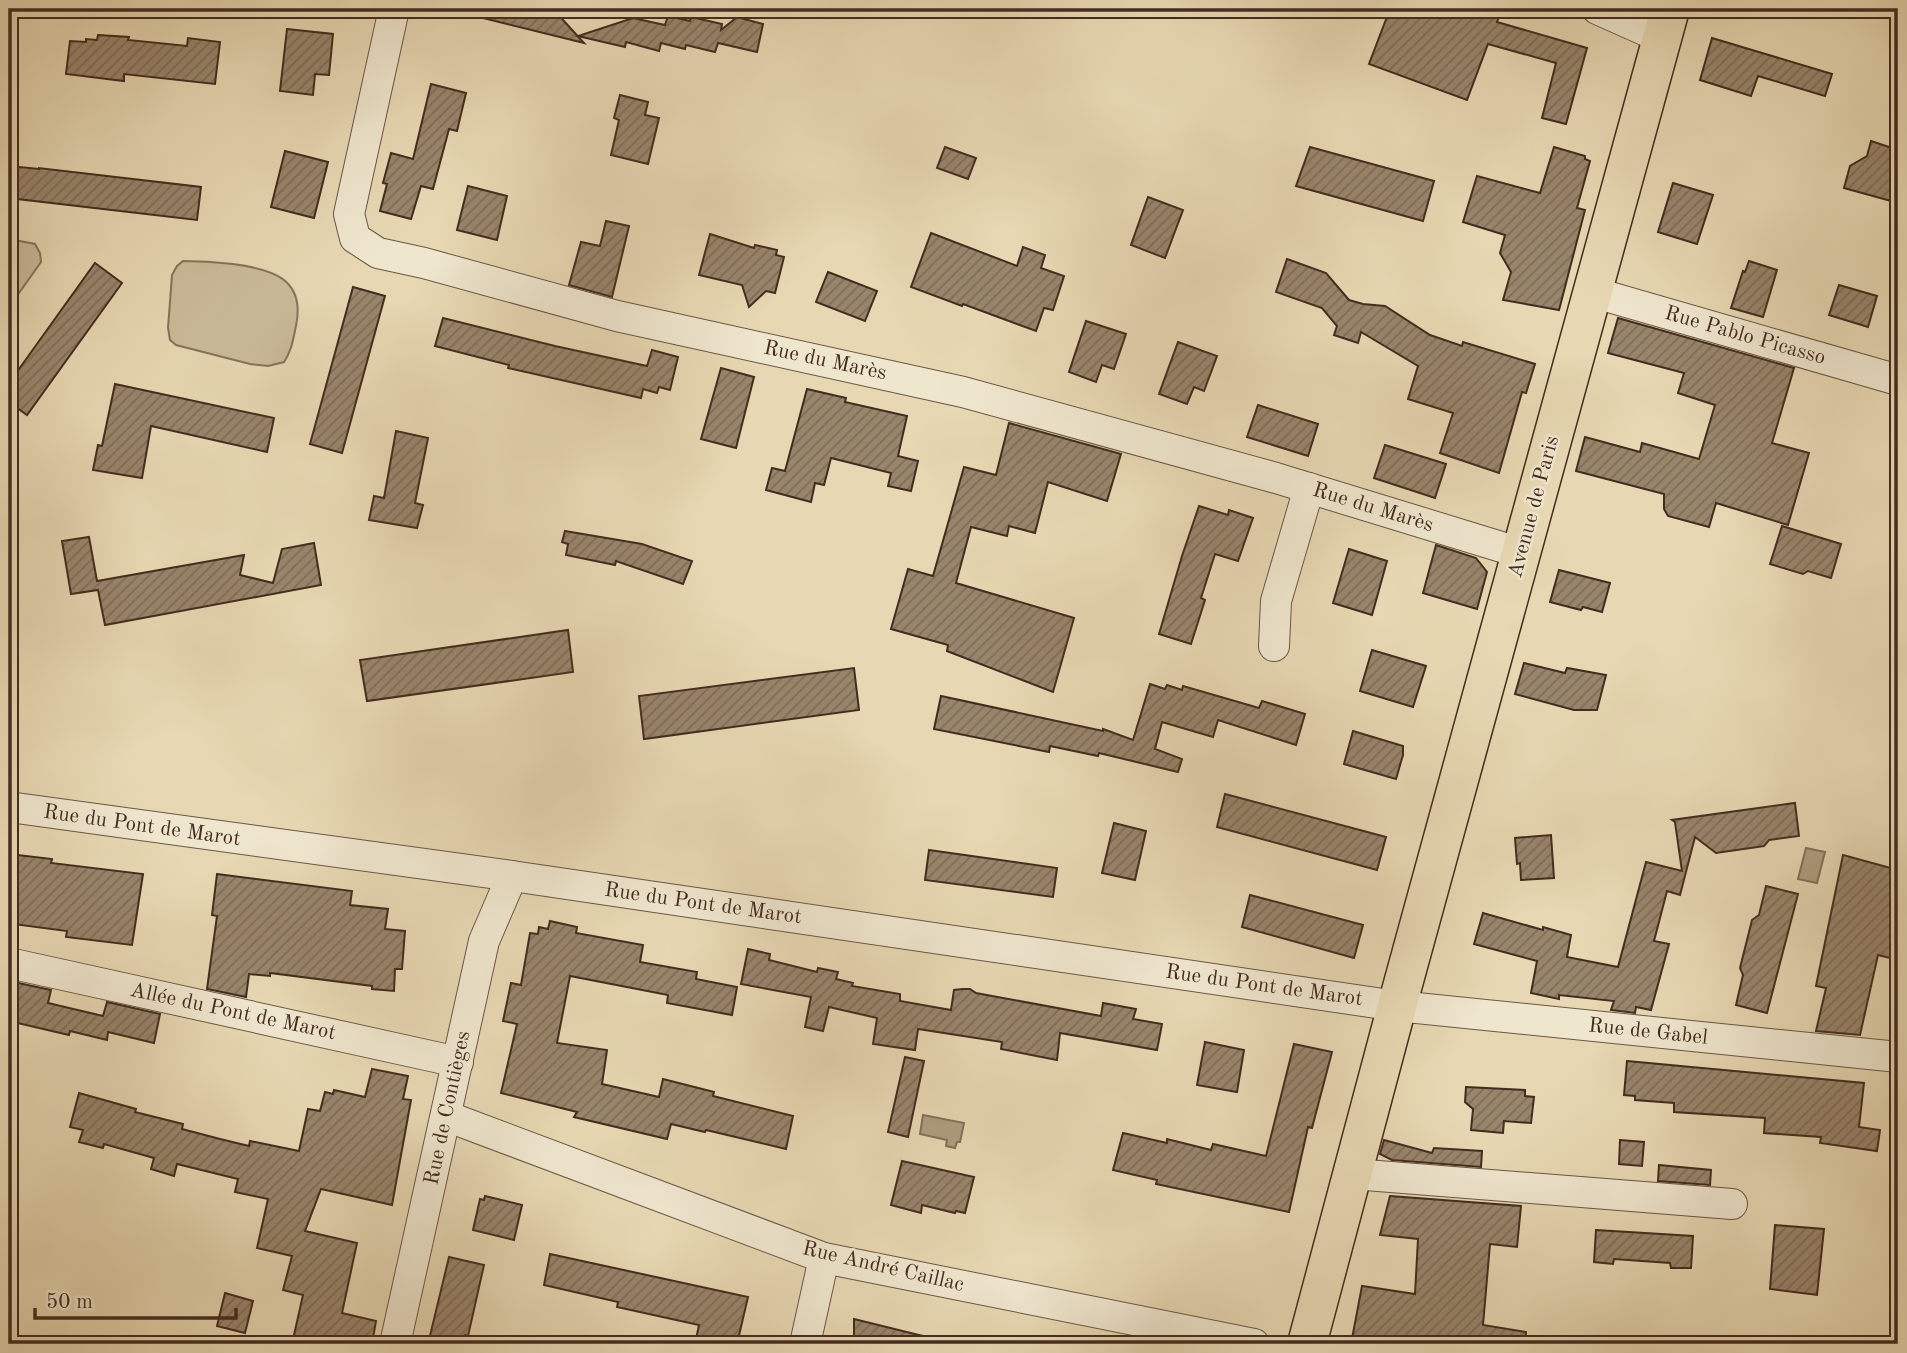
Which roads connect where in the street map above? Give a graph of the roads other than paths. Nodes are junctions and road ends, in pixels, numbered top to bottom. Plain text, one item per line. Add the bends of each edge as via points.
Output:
1 (394, 9) edge
2 (1597, 9) edge
3 (1666, 23) edge
4 (1592, 292) junction
5 (1898, 380) edge
6 (1309, 488) junction
7 (1521, 553) junction
8 (1274, 646) dead end
9 (9, 807) edge
10 (512, 876) junction
11 (9, 962) edge
12 (1397, 1006) junction
13 (1898, 1058) edge
14 (458, 1062) junction
15 (446, 1116) junction
16 (1353, 1174) junction
17 (1732, 1205) dead end
18 (824, 1258) junction
19 (395, 1344) edge
20 (805, 1344) edge
21 (1254, 1344) edge
22 (1307, 1344) edge

1 - 6 street, Rue du Marès via 349,214 355,238 378,253 617,316 963,392
2 - 3 street
3 - 4 main road, Avenue de Paris
4 - 5 street, Rue Pablo Picasso
4 - 7 main road, Avenue de Paris
6 - 7 street, Rue du Marès
6 - 8 street via 1276,601
7 - 12 main road, Avenue de Paris
9 - 10 street, Rue du Pont de Marot
10 - 12 street, Rue du Pont de Marot
10 - 14 street, Rue de Contièges via 484,941
11 - 14 street, Allée du Pont de Marot
12 - 13 street, Rue de Gabel
12 - 16 main road, Avenue de Paris
14 - 15 street, Rue de Contièges
15 - 18 street, Rue André Caillac
15 - 19 street, Rue de Contièges
16 - 17 street
16 - 22 main road, Avenue de Paris
18 - 20 street
18 - 21 street, Rue André Caillac

